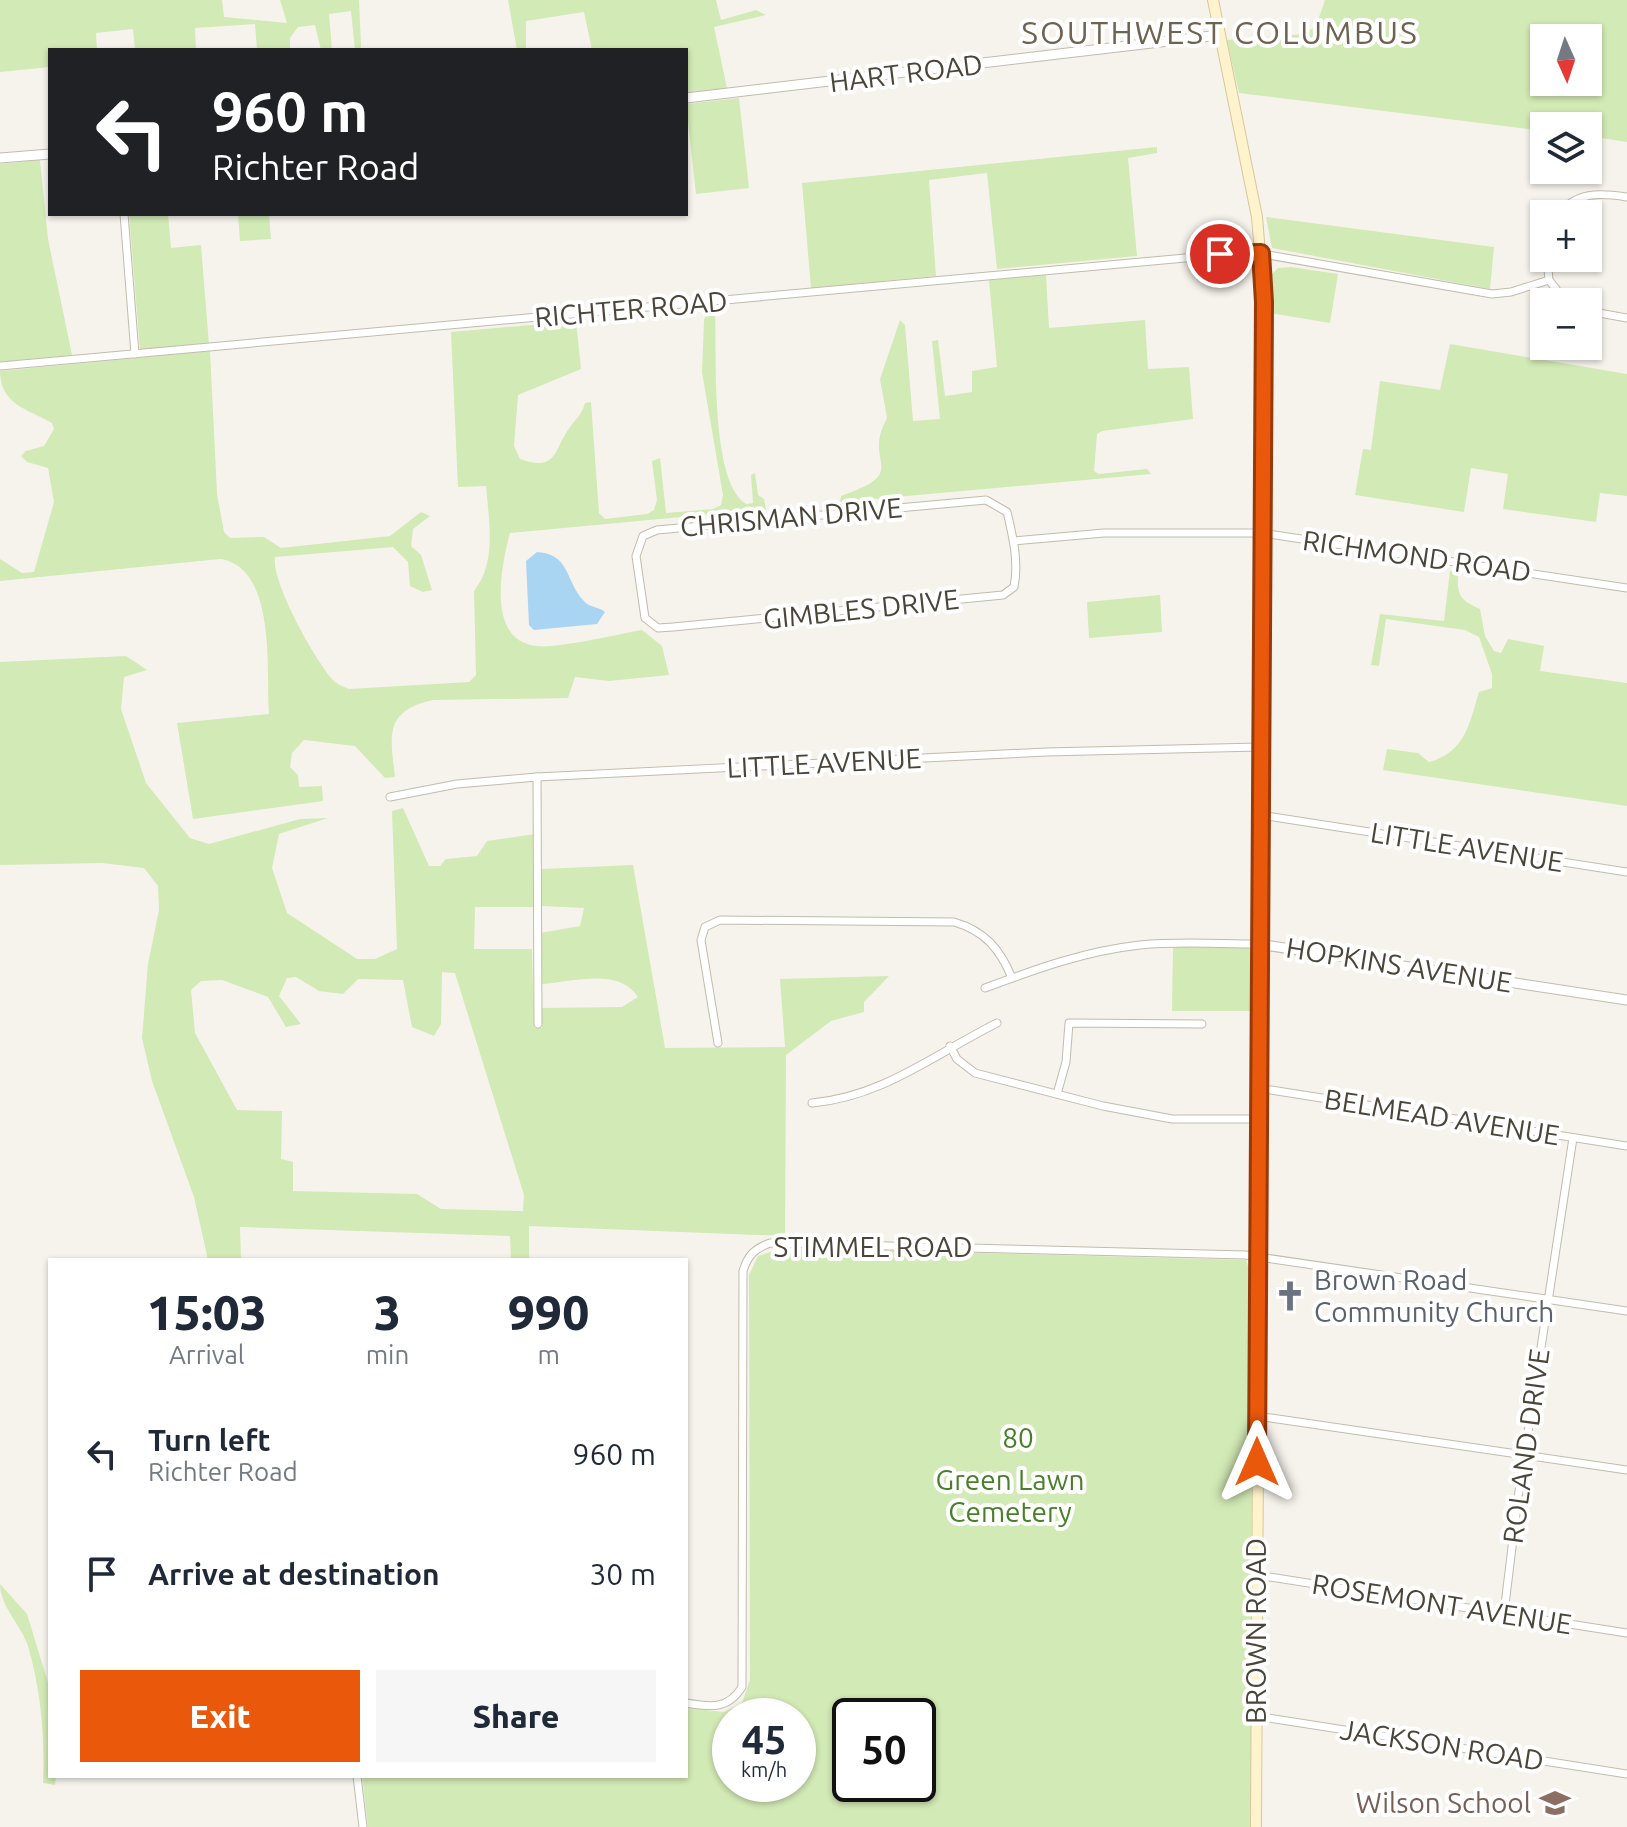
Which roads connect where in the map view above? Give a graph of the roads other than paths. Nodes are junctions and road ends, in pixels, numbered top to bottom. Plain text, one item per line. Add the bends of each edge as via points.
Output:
1 (1213, 0) edge
2 (1220, 35) junction
3 (688, 98) edge
4 (48, 154) edge
5 (0, 158) edge
6 (1627, 197) edge
7 (1576, 200) edge
8 (124, 216) edge
9 (1261, 253) junction
10 (1548, 272) edge
11 (1549, 280) junction
12 (1555, 288) edge
13 (1602, 314) edge
14 (1627, 318) edge
15 (135, 354) junction
16 (0, 366) edge
17 (1262, 533) junction
18 (1014, 541) junction
19 (1627, 588) edge
20 (658, 628) joint
21 (1259, 747) junction
22 (537, 777) junction
23 (390, 797) dead end
24 (1260, 815) junction
25 (1627, 872) edge
26 (1258, 944) junction
27 (1012, 978) junction
28 (985, 988) dead end
29 (1627, 1000) edge
30 (997, 1023) dead end
31 (538, 1024) dead end
32 (1202, 1024) dead end
33 (718, 1043) dead end
34 (950, 1046) junction
35 (1258, 1088) junction
36 (1057, 1094) junction
37 (812, 1103) dead end
38 (1258, 1119) junction
39 (1573, 1138) junction
40 (1627, 1146) edge
41 (1257, 1256) junction
42 (1547, 1299) junction
43 (1627, 1311) edge
44 (1257, 1416) junction
45 (1526, 1454) junction
46 (1627, 1470) edge
47 (1257, 1575) junction
48 (1504, 1613) junction
49 (1627, 1633) edge
50 (688, 1703) edge
51 (1256, 1716) junction
52 (1627, 1774) edge
53 (357, 1778) edge
54 (363, 1827) edge
55 (1256, 1827) edge

1 - 2 main road, BROWN ROAD
2 - 3 street, HART ROAD
2 - 9 main road, BROWN ROAD
4 - 5 street
6 - 7 street via 1593,194
8 - 15 street
9 - 11 street, RICHTER ROAD via 1492,294
9 - 15 street, RICHTER ROAD
9 - 17 main road, BROWN ROAD
10 - 11 street
11 - 12 street
13 - 14 street
15 - 16 street, RICHTER ROAD
17 - 18 street, RICHMOND ROAD via 1104,533
17 - 19 street, RICHMOND ROAD
17 - 21 main road, BROWN ROAD
18 - 20 street, GIMBLES DRIVE via 1014,587 1003,595
18 - 20 street, CHRISMAN DRIVE via 1007,512 986,500 657,530 643,536 636,556 645,618
21 - 22 street, LITTLE AVENUE
21 - 24 main road, BROWN ROAD
22 - 23 street, LITTLE AVENUE
22 - 31 street
24 - 25 street, LITTLE AVENUE
24 - 26 main road, BROWN ROAD
26 - 27 street, HOPKINS AVENUE via 1143,945 1066,959
26 - 29 street, HOPKINS AVENUE
26 - 35 main road, BROWN ROAD
27 - 28 street, HOPKINS AVENUE
27 - 33 street via 988,938 954,922 720,920 705,927 701,940
30 - 34 street
32 - 36 street via 1069,1023
34 - 36 street via 975,1073
34 - 37 street via 880,1088
35 - 38 main road, BROWN ROAD
35 - 39 street, BELMEAD AVENUE
36 - 38 street via 1172,1119
38 - 41 main road, BROWN ROAD
39 - 40 street, BELMEAD AVENUE
39 - 42 street, ROLAND DRIVE
41 - 42 street
41 - 44 main road, BROWN ROAD
41 - 50 street, STIMMEL ROAD via 786,1243 757,1248 743,1271 742,1687 735,1700 722,1706
42 - 43 street
42 - 45 street, ROLAND DRIVE
44 - 45 street
44 - 47 main road, BROWN ROAD
45 - 46 street
45 - 48 street, ROLAND DRIVE
47 - 48 street, ROSEMONT AVENUE
47 - 51 main road, BROWN ROAD
48 - 49 street, ROSEMONT AVENUE
51 - 52 street, JACKSON ROAD
51 - 55 main road, BROWN ROAD
53 - 54 street

